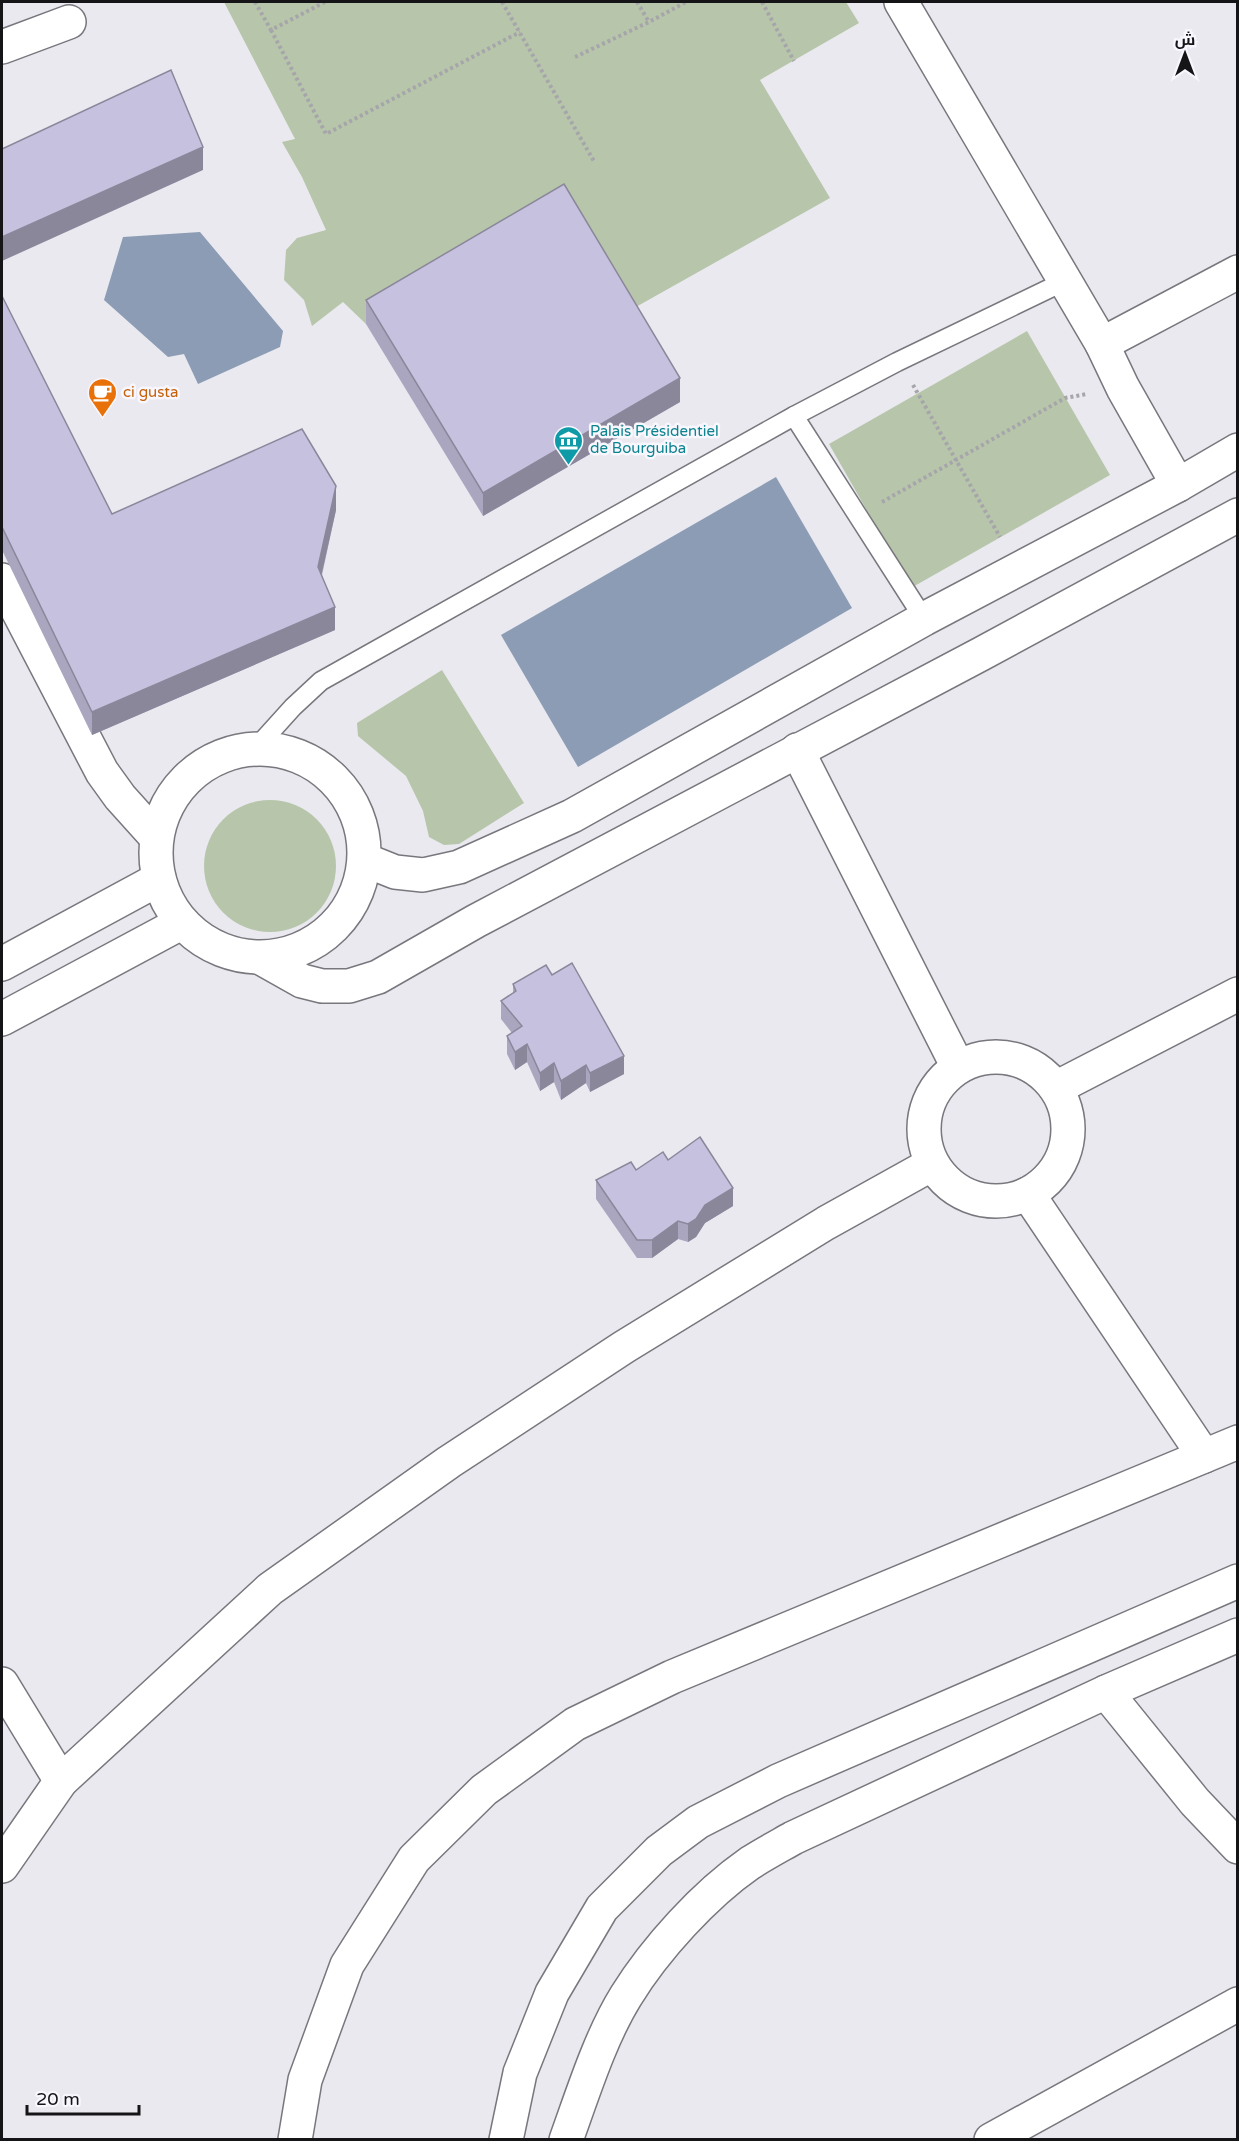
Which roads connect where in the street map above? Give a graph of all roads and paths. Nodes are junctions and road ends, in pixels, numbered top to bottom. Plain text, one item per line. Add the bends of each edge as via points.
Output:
1 (255, 2) edge
2 (325, 2) edge
3 (502, 2) edge
4 (637, 2) edge
5 (686, 2) edge
6 (762, 2) edge
7 (901, 2) edge
8 (69, 22) dead end
9 (649, 22) junction
10 (271, 30) junction
11 (520, 32) junction
12 (2, 47) edge
13 (575, 57) dead end
14 (794, 61) dead end
15 (594, 164) dead end
16 (1238, 272) edge
17 (1065, 281) junction
18 (1102, 344) junction
19 (897, 362) junction
20 (1123, 388) junction
21 (794, 416) junction
22 (1238, 450) edge
23 (956, 460) junction
24 (1178, 485) junction
25 (1238, 515) edge
26 (858, 517) junction
27 (1017, 571) junction
28 (2, 580) edge
29 (924, 619) junction
30 (256, 748) junction
31 (797, 750) junction
32 (156, 837) junction
33 (365, 860) junction
34 (159, 879) junction
35 (181, 922) junction
36 (261, 958) junction
37 (2, 964) edge
38 (1238, 994) edge
39 (2, 1019) edge
40 (958, 1067) junction
41 (1056, 1088) junction
42 (932, 1164) junction
43 (1028, 1194) junction
44 (1238, 1442) edge
45 (1204, 1456) junction
46 (1238, 1581) edge
47 (1238, 1635) edge
48 (2, 1684) edge
49 (1106, 1692) junction
50 (60, 1780) junction
51 (1238, 1847) edge
52 (2, 1866) edge
53 (1238, 2004) edge
54 (295, 2139) edge
55 (506, 2139) edge
56 (566, 2139) edge
57 (991, 2139) edge

1 - 10 path
2 - 10 path
3 - 11 path
4 - 9 path
5 - 9 path
6 - 14 path
7 - 17 street
8 - 12 street
9 - 13 path
10 - 11 path via 327,134
11 - 15 path
16 - 18 street
17 - 18 street
17 - 19 lane
18 - 20 street
19 - 21 lane
19 - 23 path
20 - 23 path via 1065,398
20 - 24 street
21 - 26 lane
21 - 30 lane via 321,681
22 - 24 street
23 - 26 path
23 - 27 path
24 - 27 street
25 - 31 street
26 - 29 lane
27 - 29 street
28 - 32 street via 102,772
29 - 33 street via 572,816 459,867 423,875 395,872
30 - 32 street via 221,755 189,775 176,789
30 - 33 street via 277,750 312,762 335,780 355,809
31 - 36 street via 378,977 349,986 322,986 294,977
31 - 40 street
32 - 34 street
33 - 36 street via 356,895 346,913 321,939 297,951
34 - 35 street via 168,904
34 - 37 street
35 - 36 street via 197,937 222,951
35 - 39 street
38 - 41 street
40 - 41 street via 982,1058 1007,1058 1037,1070
40 - 42 street via 930,1099 924,1123 925,1145
41 - 43 street via 1066,1110 1065,1151 1053,1174
42 - 43 street via 950,1185 972,1197 1004,1201
42 - 50 street via 826,1223 624,1347 449,1462 270,1589
43 - 45 street
44 - 45 street
45 - 54 street via 672,1677 575,1724 484,1790 414,1859 347,1965 305,2080
46 - 55 street via 778,1781 698,1822 659,1851 602,1908 552,1993 520,2073
47 - 49 street
48 - 50 street
49 - 51 street via 1195,1802
49 - 56 street via 793,1838 742,1870 660,1946 625,1998 594,2063
50 - 52 street
53 - 57 street

